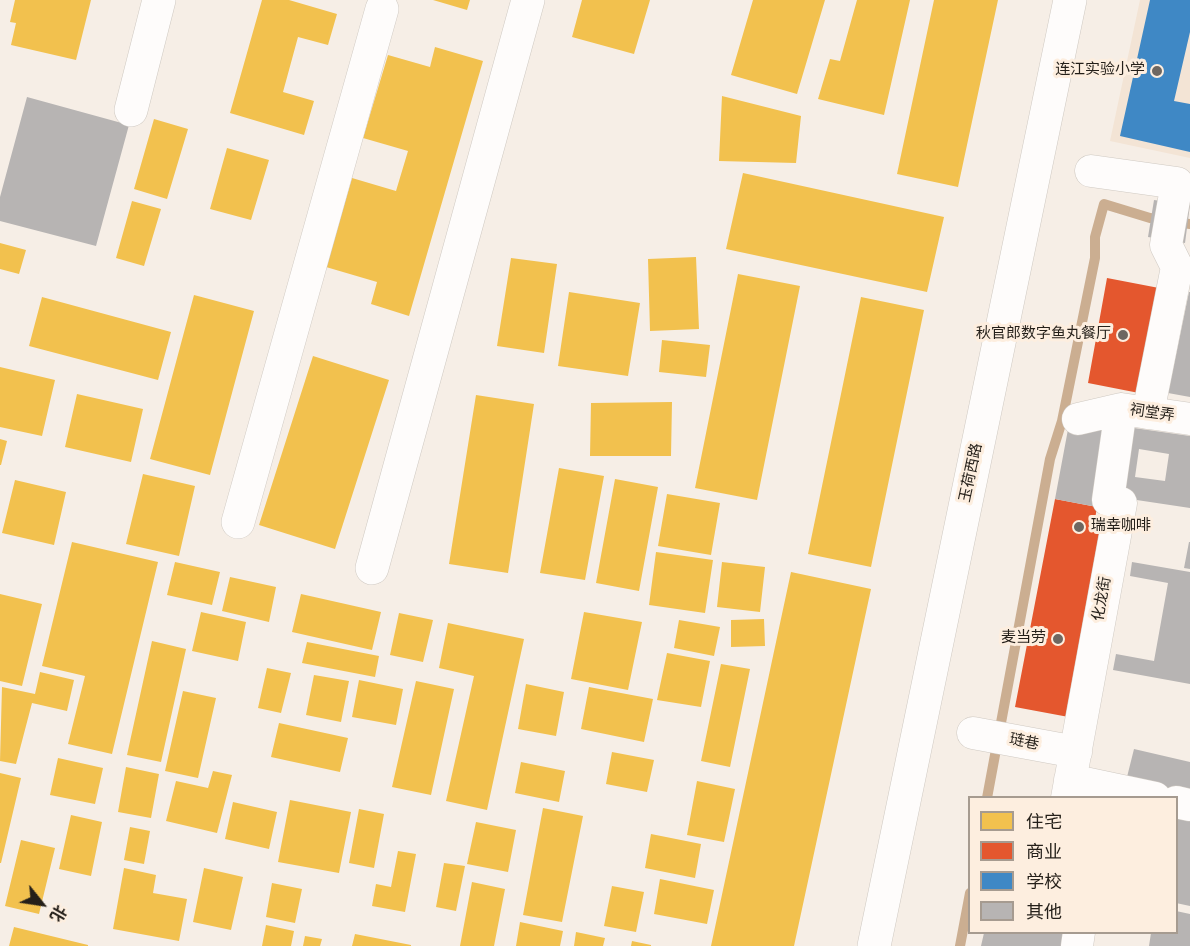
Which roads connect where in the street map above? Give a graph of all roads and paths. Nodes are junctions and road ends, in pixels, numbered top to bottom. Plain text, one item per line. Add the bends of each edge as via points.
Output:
1 (159, 0) edge
2 (528, 0) edge
3 (1070, 0) edge
4 (382, 9) dead end
5 (131, 110) dead end
6 (1091, 171) dead end
7 (1134, 411) junction
8 (1078, 419) dead end
9 (1190, 419) edge
10 (238, 522) dead end
11 (372, 568) dead end
12 (993, 737) dead end
13 (1071, 777) edge
14 (1147, 796) edge
15 (874, 946) edge

1 - 5 street
2 - 11 street
3 - 15 street, 玉荷西路
4 - 10 street
6 - 7 street via 1177,183 1166,245 1177,267
7 - 8 street, 祠堂弄
7 - 9 street, 祠堂弄
7 - 13 street, 化龙街 via 1108,500 1121,503
12 - 13 street, 琏巷
13 - 14 street, 琏巷

